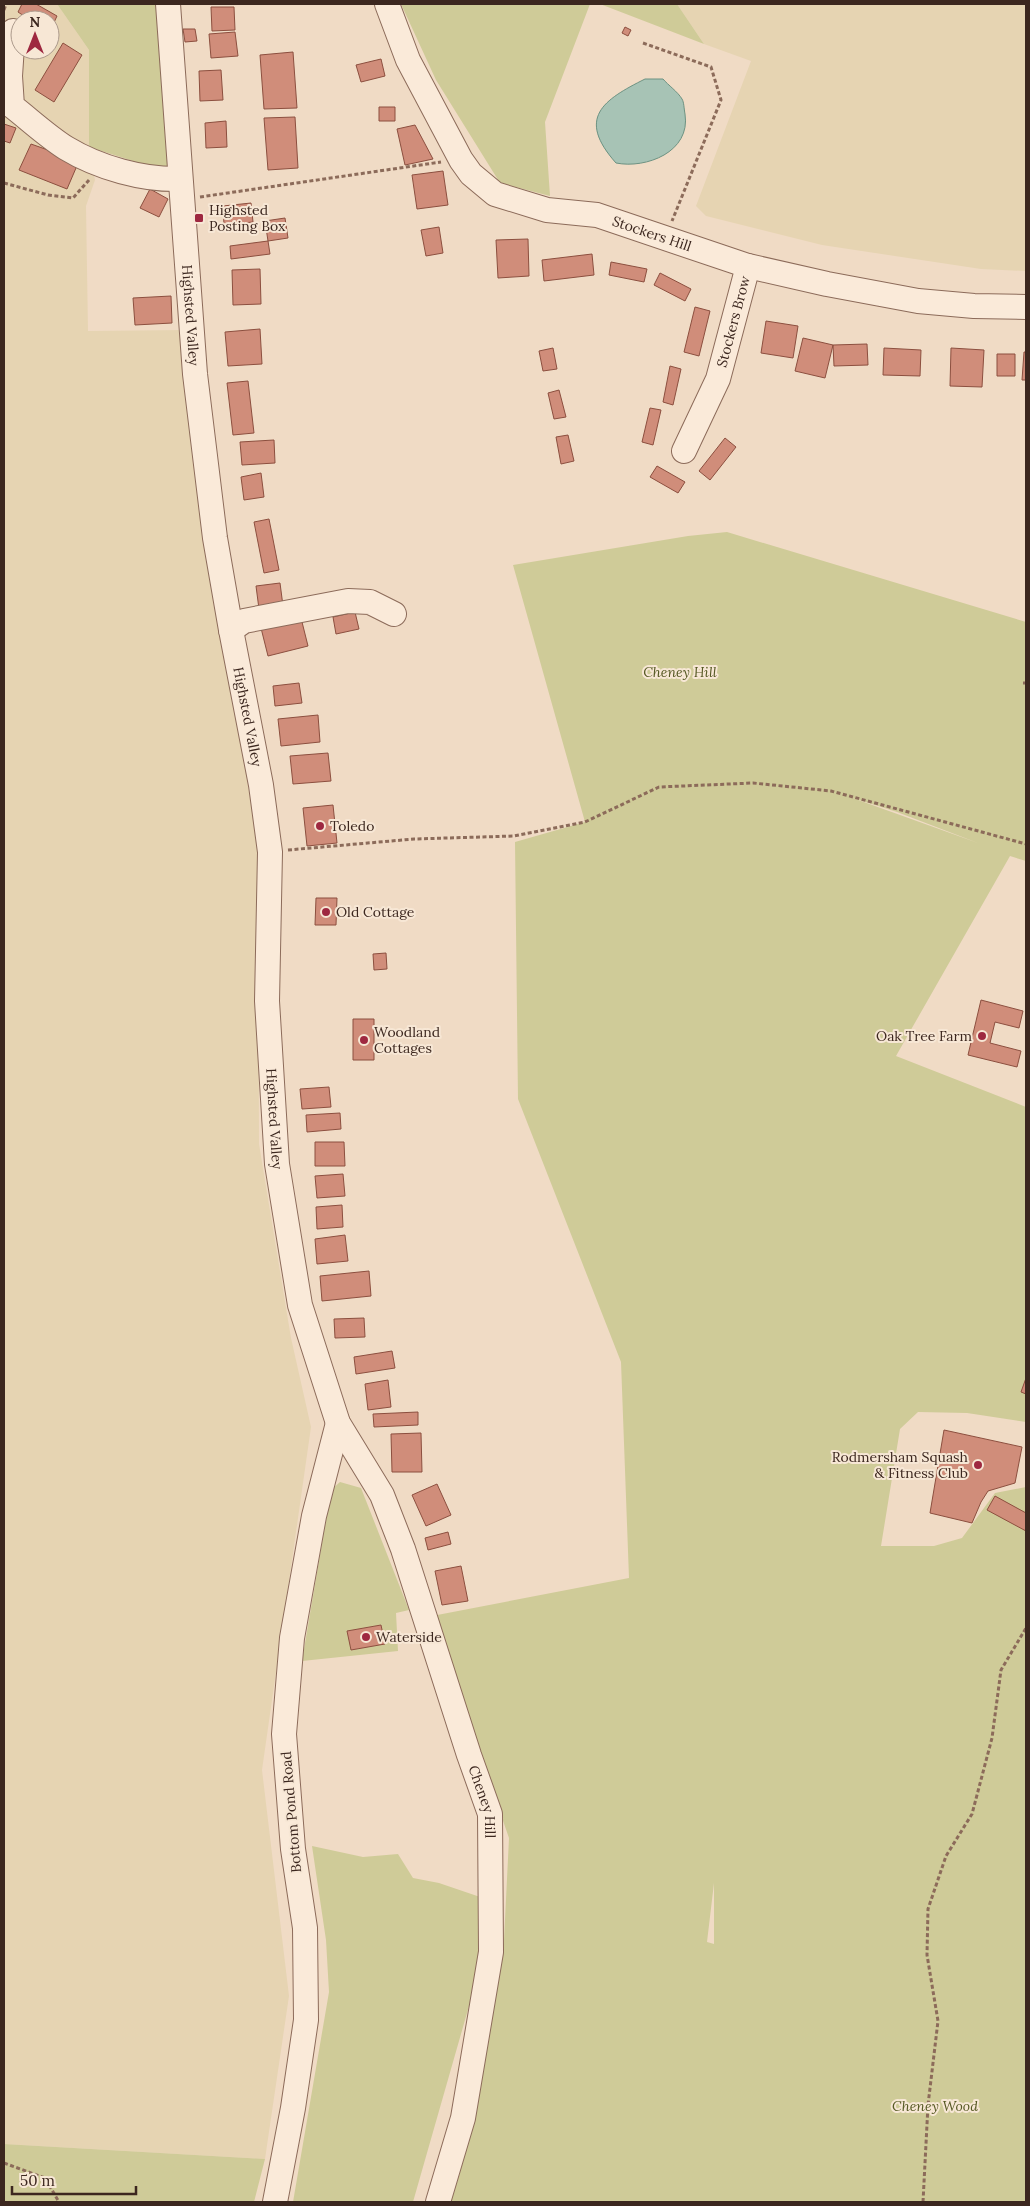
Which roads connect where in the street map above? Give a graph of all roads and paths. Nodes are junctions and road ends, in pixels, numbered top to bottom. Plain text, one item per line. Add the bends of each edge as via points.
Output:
1 (6, 4) edge
2 (168, 4) edge
3 (387, 4) edge
4 (4, 10) edge
5 (643, 43) dead end
6 (11, 60) edge
7 (460, 160) junction
8 (104, 166) junction
9 (4, 183) edge
10 (181, 189) junction
11 (665, 238) junction
12 (748, 266) junction
13 (1026, 307) edge
14 (684, 451) dead end
15 (394, 614) dead end
16 (230, 630) junction
17 (1026, 844) edge
18 (270, 852) junction
19 (338, 1423) junction
20 (1026, 1628) edge
21 (4, 2163) edge
22 (59, 2202) edge
23 (275, 2202) edge
24 (438, 2202) edge
25 (923, 2202) edge

1 - 4 path
2 - 10 street, Highsted Valley
3 - 7 street, Stockers Hill via 408,60
5 - 11 path via 711,67 721,100
6 - 8 street via 12,106 66,148
7 - 10 path
7 - 11 street, Stockers Hill via 495,194 547,210 597,215
8 - 9 path via 73,198
8 - 10 street via 158,179
10 - 16 street, Highsted Valley via 195,374
11 - 12 street, Stockers Hill
12 - 13 street, Stockers Hill via 918,301
12 - 14 street, Stockers Brow via 718,379
15 - 16 street via 370,602 348,601 244,622
16 - 18 street, Highsted Valley via 261,785
17 - 18 path via 831,791 753,783 659,787 585,822 514,836 414,839
18 - 19 street, Highsted Valley via 267,1001 277,1164 300,1305
19 - 23 street, Bottom Pond Road via 314,1516 294,1629 284,1734 292,1849 304,1928 306,2020
19 - 24 street, Cheney Hill via 385,1504 490,1814 490,1952 463,2118
20 - 25 path via 1001,1670 992,1738 972,1814 946,1856 928,1909 927,1955 938,2021 928,2105
21 - 22 path via 45,2178

